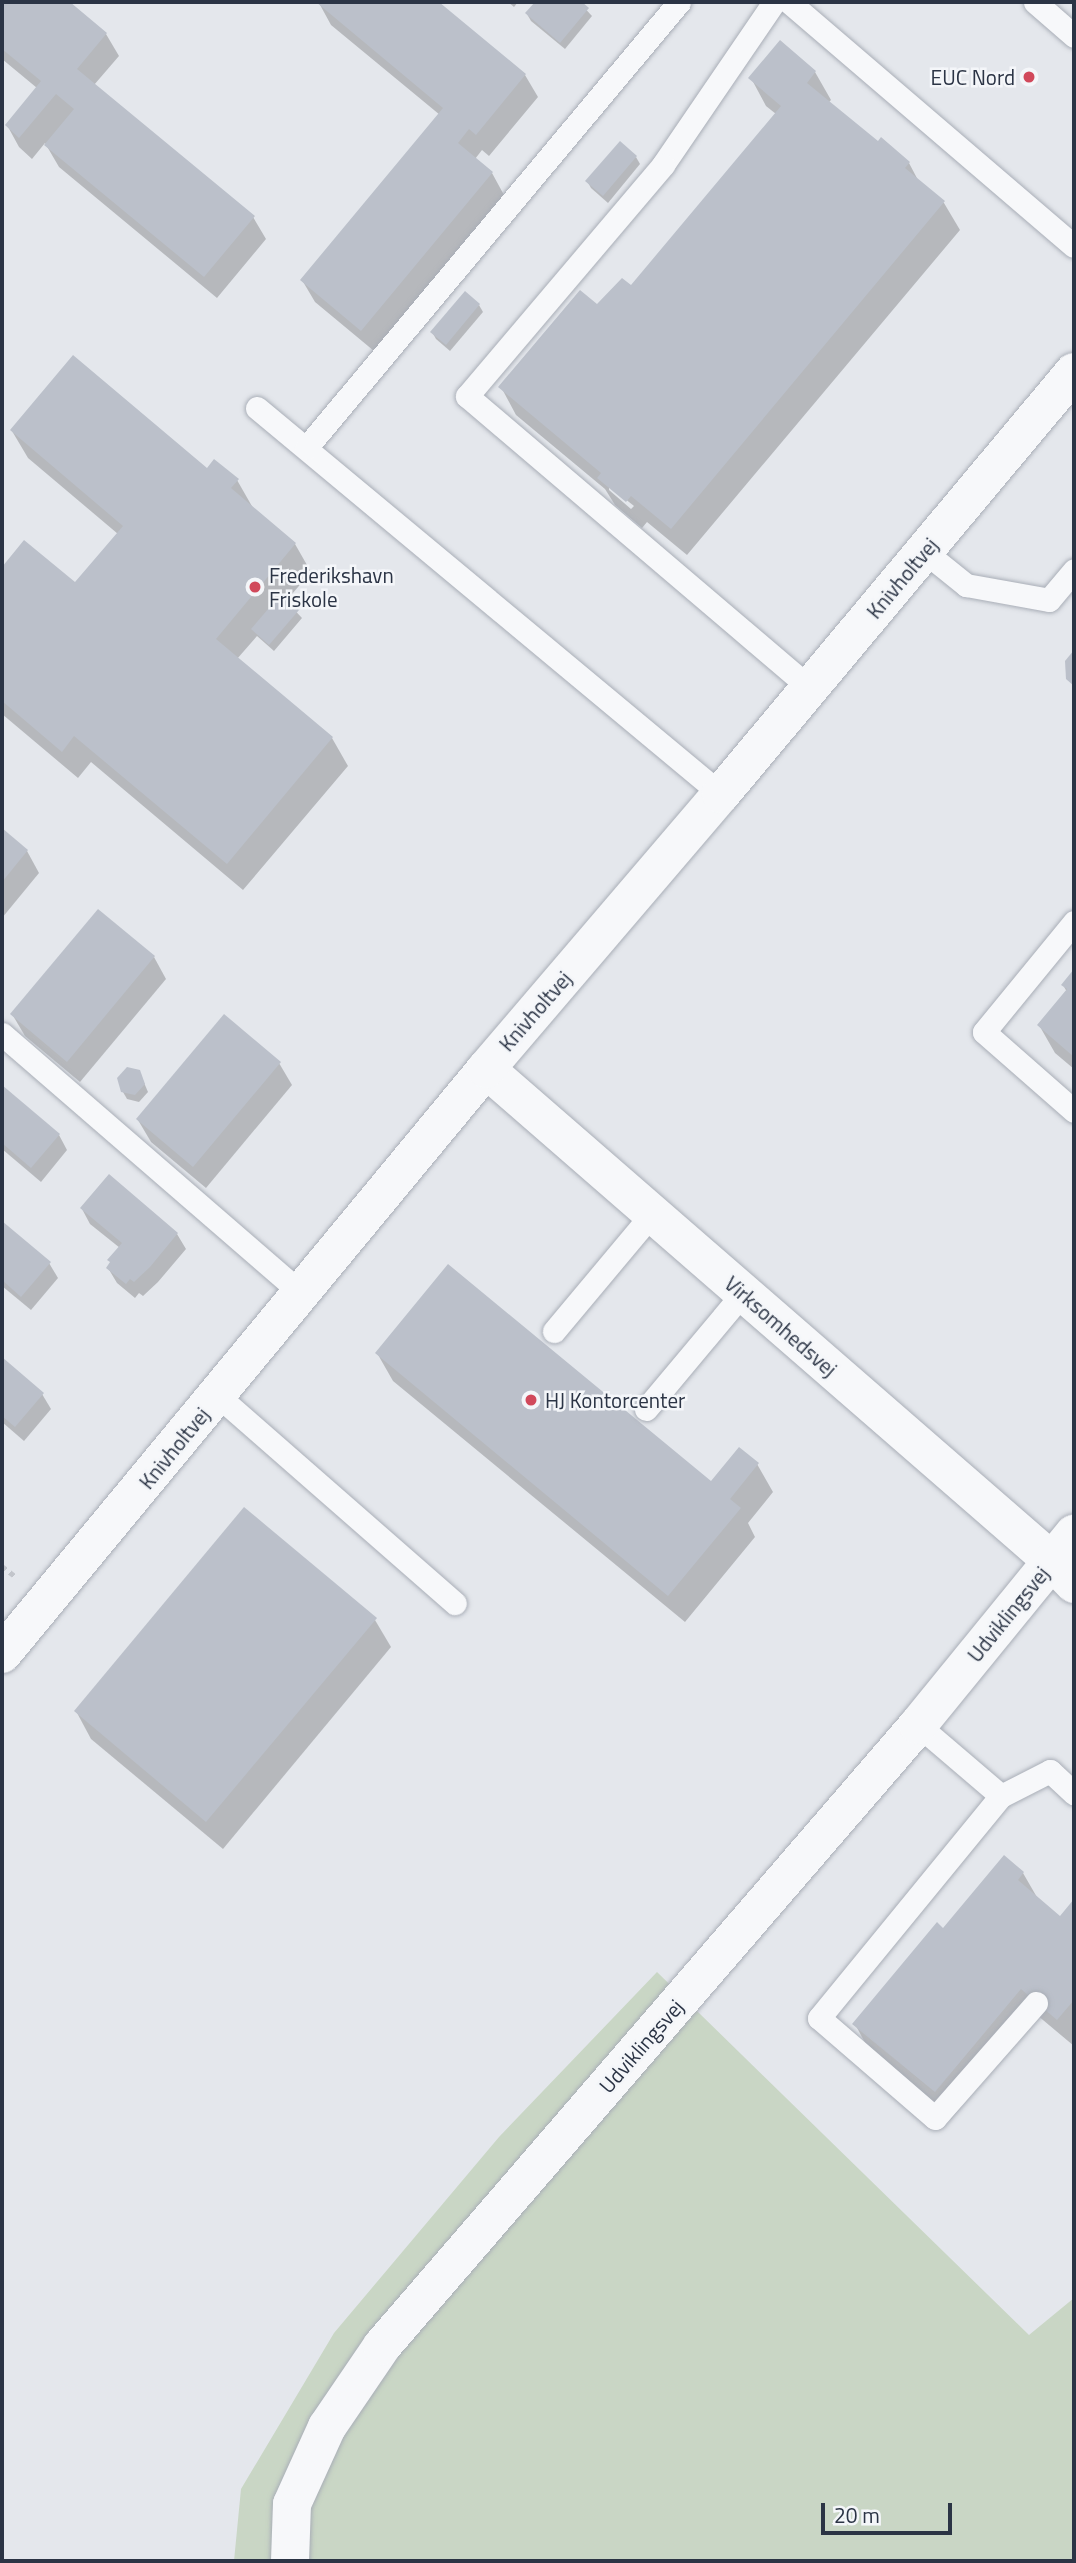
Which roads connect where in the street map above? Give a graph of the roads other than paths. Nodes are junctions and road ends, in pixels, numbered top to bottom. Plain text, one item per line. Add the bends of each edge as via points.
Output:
1 (679, 2) edge
2 (774, 2) edge
3 (789, 2) edge
4 (1035, 2) edge
5 (1074, 36) edge
6 (1074, 246) edge
7 (1074, 372) edge
8 (257, 408) dead end
9 (306, 448) junction
10 (925, 552) junction
11 (1074, 570) edge
12 (810, 688) junction
13 (721, 794) junction
14 (1074, 922) edge
15 (2, 1034) edge
16 (486, 1069) junction
17 (1074, 1111) edge
18 (652, 1214) junction
19 (301, 1293) junction
20 (743, 1293) junction
21 (554, 1331) dead end
22 (217, 1395) junction
23 (646, 1409) dead end
24 (1067, 1560) edge
25 (455, 1603) dead end
26 (2, 1654) edge
27 (918, 1725) junction
28 (1074, 1793) edge
29 (1001, 1796) junction
30 (1036, 2003) dead end
31 (290, 2561) edge

1 - 9 lane
2 - 12 lane via 663,165 467,396
3 - 6 lane
4 - 5 lane
7 - 10 street, Knivholtvej
8 - 9 lane
9 - 13 lane
10 - 11 lane via 966,585 1049,600
10 - 12 street, Knivholtvej
12 - 13 street, Knivholtvej
13 - 16 street, Knivholtvej
14 - 17 lane via 984,1031
15 - 19 lane
16 - 18 street, Virksomhedsvej
16 - 19 street, Knivholtvej
18 - 20 street, Virksomhedsvej
18 - 21 lane
19 - 22 street, Knivholtvej
20 - 23 lane
20 - 24 street, Virksomhedsvej
22 - 25 lane
22 - 26 street, Knivholtvej
24 - 27 street, Udviklingsvej
27 - 29 lane
27 - 31 street, Udviklingsvej via 382,2346 327,2427 292,2504
28 - 29 lane via 1050,1771
29 - 30 lane via 819,2018 935,2118

